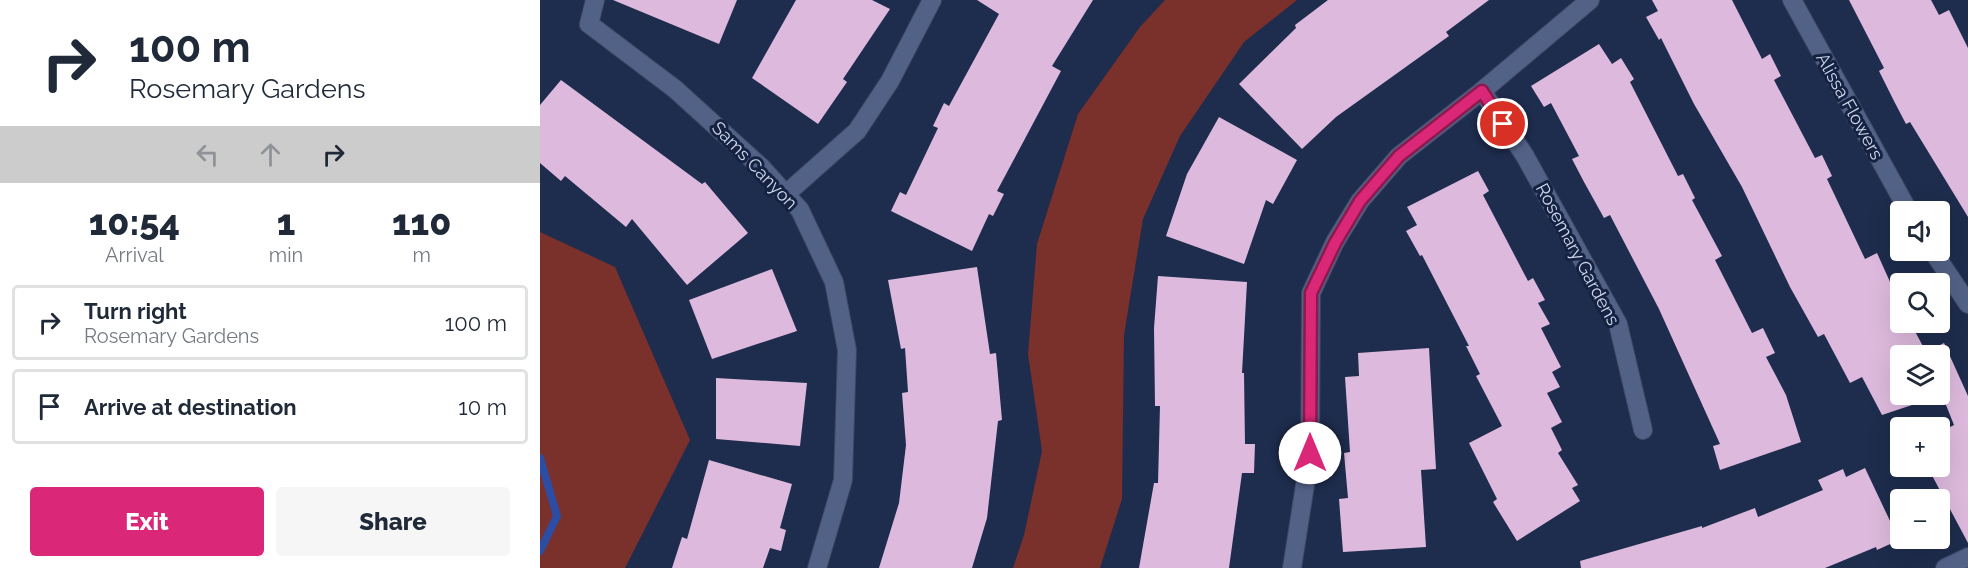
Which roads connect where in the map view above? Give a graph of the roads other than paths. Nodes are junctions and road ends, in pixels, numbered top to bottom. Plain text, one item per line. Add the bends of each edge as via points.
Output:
1 (595, 0) edge
2 (932, 0) edge
3 (1590, 0) edge
4 (1792, 0) edge
5 (1482, 91) junction
6 (786, 195) junction
7 (1903, 201) edge
8 (1939, 261) edge
9 (1968, 304) edge
10 (1643, 430) dead end
11 (1968, 557) edge
12 (817, 568) edge
13 (1292, 568) edge
14 (1945, 568) edge

1 - 6 street, Sams Canyon via 589,24 726,133
2 - 6 street via 890,81 857,130
3 - 5 street
4 - 7 street, Alissa Flowers
5 - 10 street, Rosemary Gardens via 1525,156 1618,324
5 - 13 street via 1399,156 1360,201 1311,293 1310,453
6 - 12 street, Sams Canyon via 800,210 834,282 847,350 843,480
8 - 9 street
11 - 14 street

